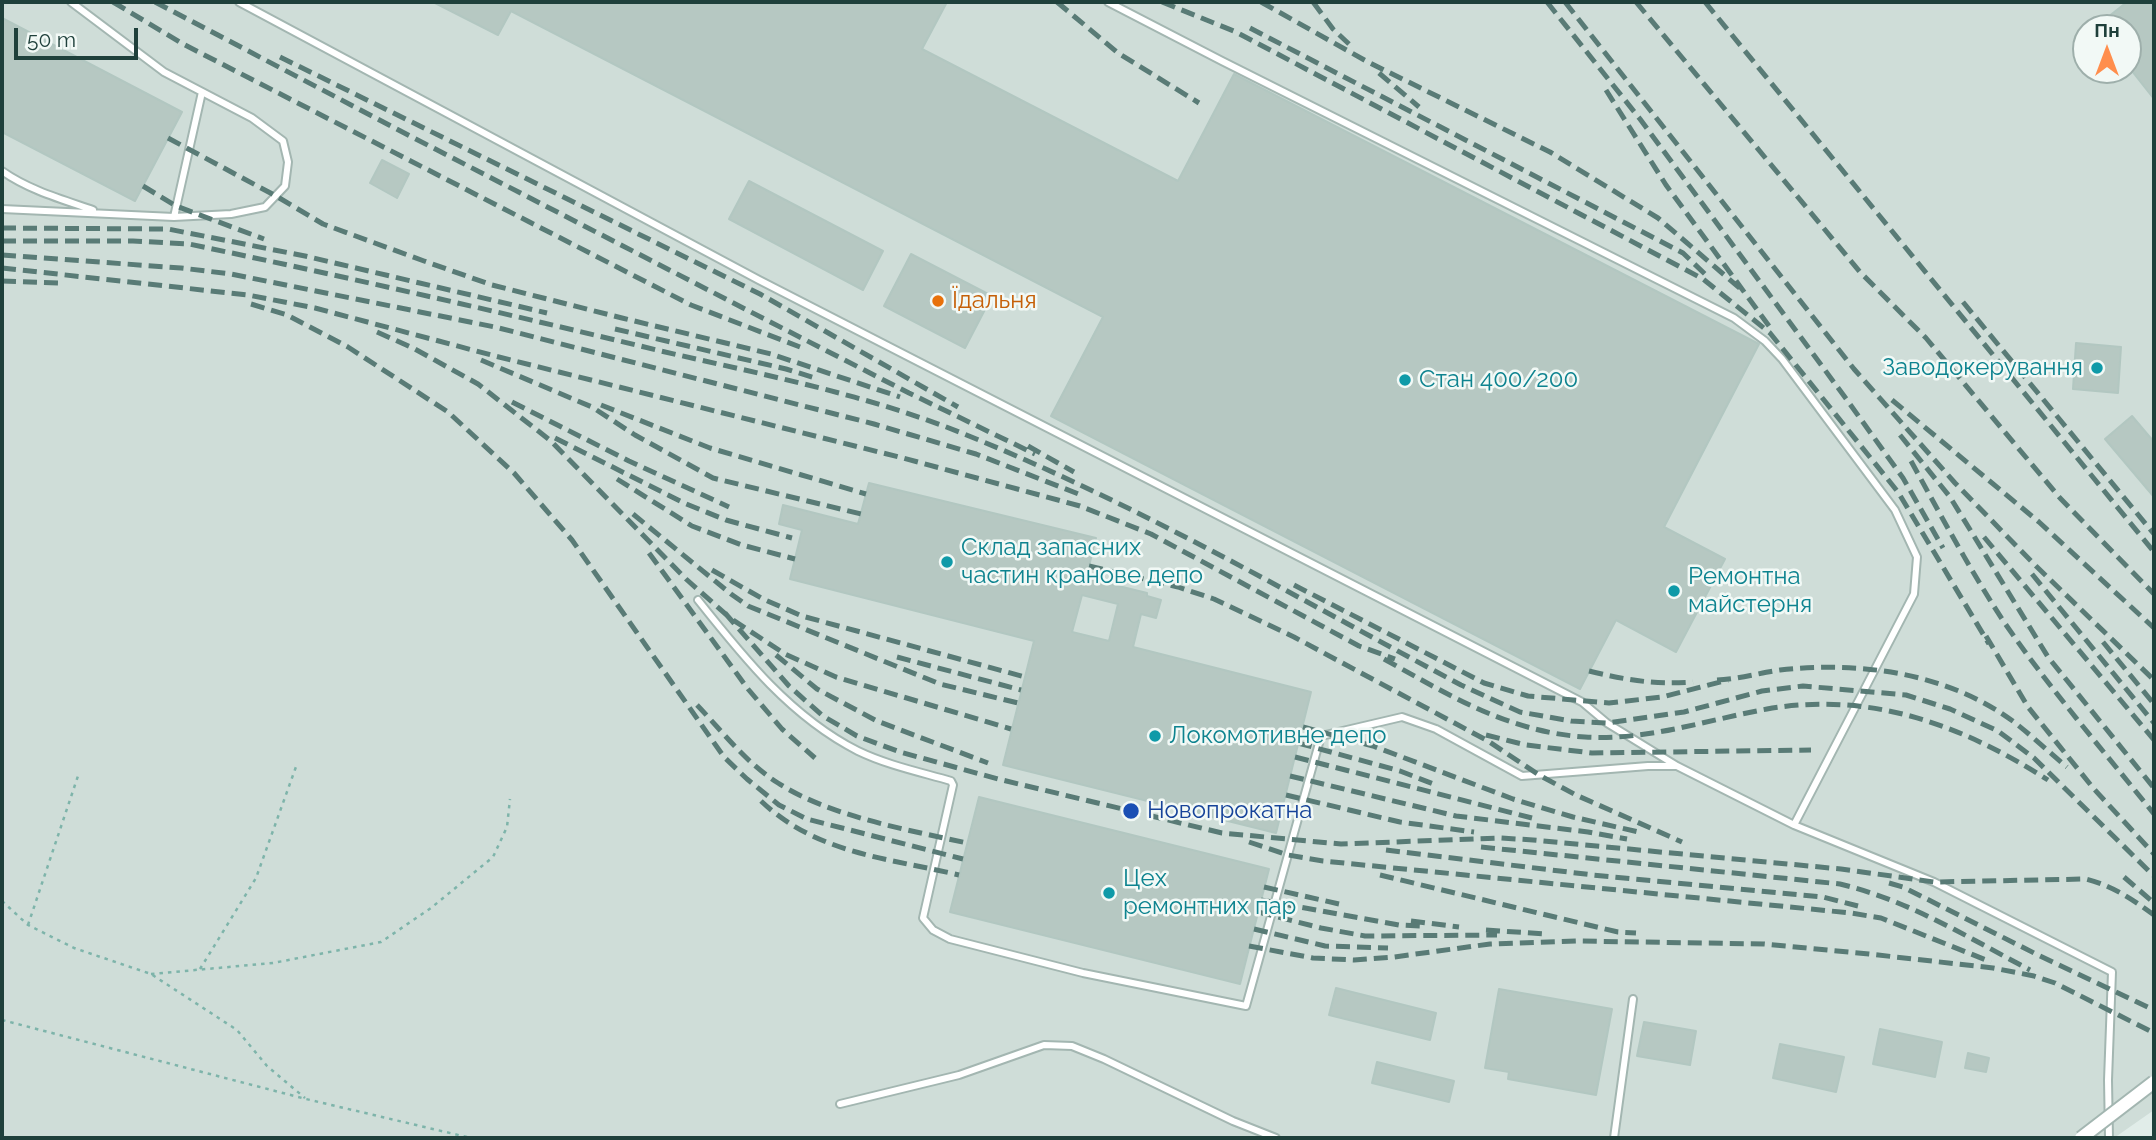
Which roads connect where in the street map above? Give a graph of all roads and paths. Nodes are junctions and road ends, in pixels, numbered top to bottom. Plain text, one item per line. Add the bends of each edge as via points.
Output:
1 (71, 2) edge
2 (239, 2) edge
3 (1108, 2) edge
4 (202, 92) junction
5 (2, 171) edge
6 (2, 209) edge
7 (102, 213) junction
8 (174, 217) junction
9 (698, 600) dead end
10 (296, 764) dead end
11 (1677, 766) junction
12 (79, 773) dead end
13 (510, 799) dead end
14 (1794, 825) junction
15 (2, 901) edge
16 (28, 925) junction
17 (200, 969) junction
18 (152, 974) junction
19 (1633, 999) dead end
20 (2, 1020) edge
21 (2154, 1082) edge
22 (306, 1099) junction
23 (840, 1104) dead end
24 (2108, 1116) junction
25 (471, 1138) edge
26 (1276, 1138) edge
27 (1614, 1138) edge
28 (2081, 1138) edge
29 (2109, 1138) edge

1 - 4 lane via 164,72
2 - 11 lane via 759,280 1582,702
3 - 14 lane via 1734,318 1782,359 1895,510 1917,557 1913,594
4 - 8 lane
4 - 8 lane via 252,118 283,141 288,162 285,186 265,207
5 - 7 lane via 45,194
6 - 7 lane
7 - 8 lane
9 - 11 lane via 773,690 817,725 858,750 951,781 923,918 933,930 950,939 1083,973 1246,1006 1321,736 1402,717 1436,729 1522,776
10 - 17 path via 256,878
11 - 14 lane
12 - 16 path
13 - 17 path via 507,827 493,857 381,942 273,963
14 - 24 lane via 1934,882 2112,972
15 - 16 path
16 - 18 path via 74,948
17 - 18 path
18 - 22 path via 237,1030 267,1066
19 - 27 lane
20 - 22 path
21 - 24 street, bridge
22 - 25 path
23 - 26 lane via 959,1075 1044,1045 1072,1046
24 - 28 street, bridge
24 - 29 lane

